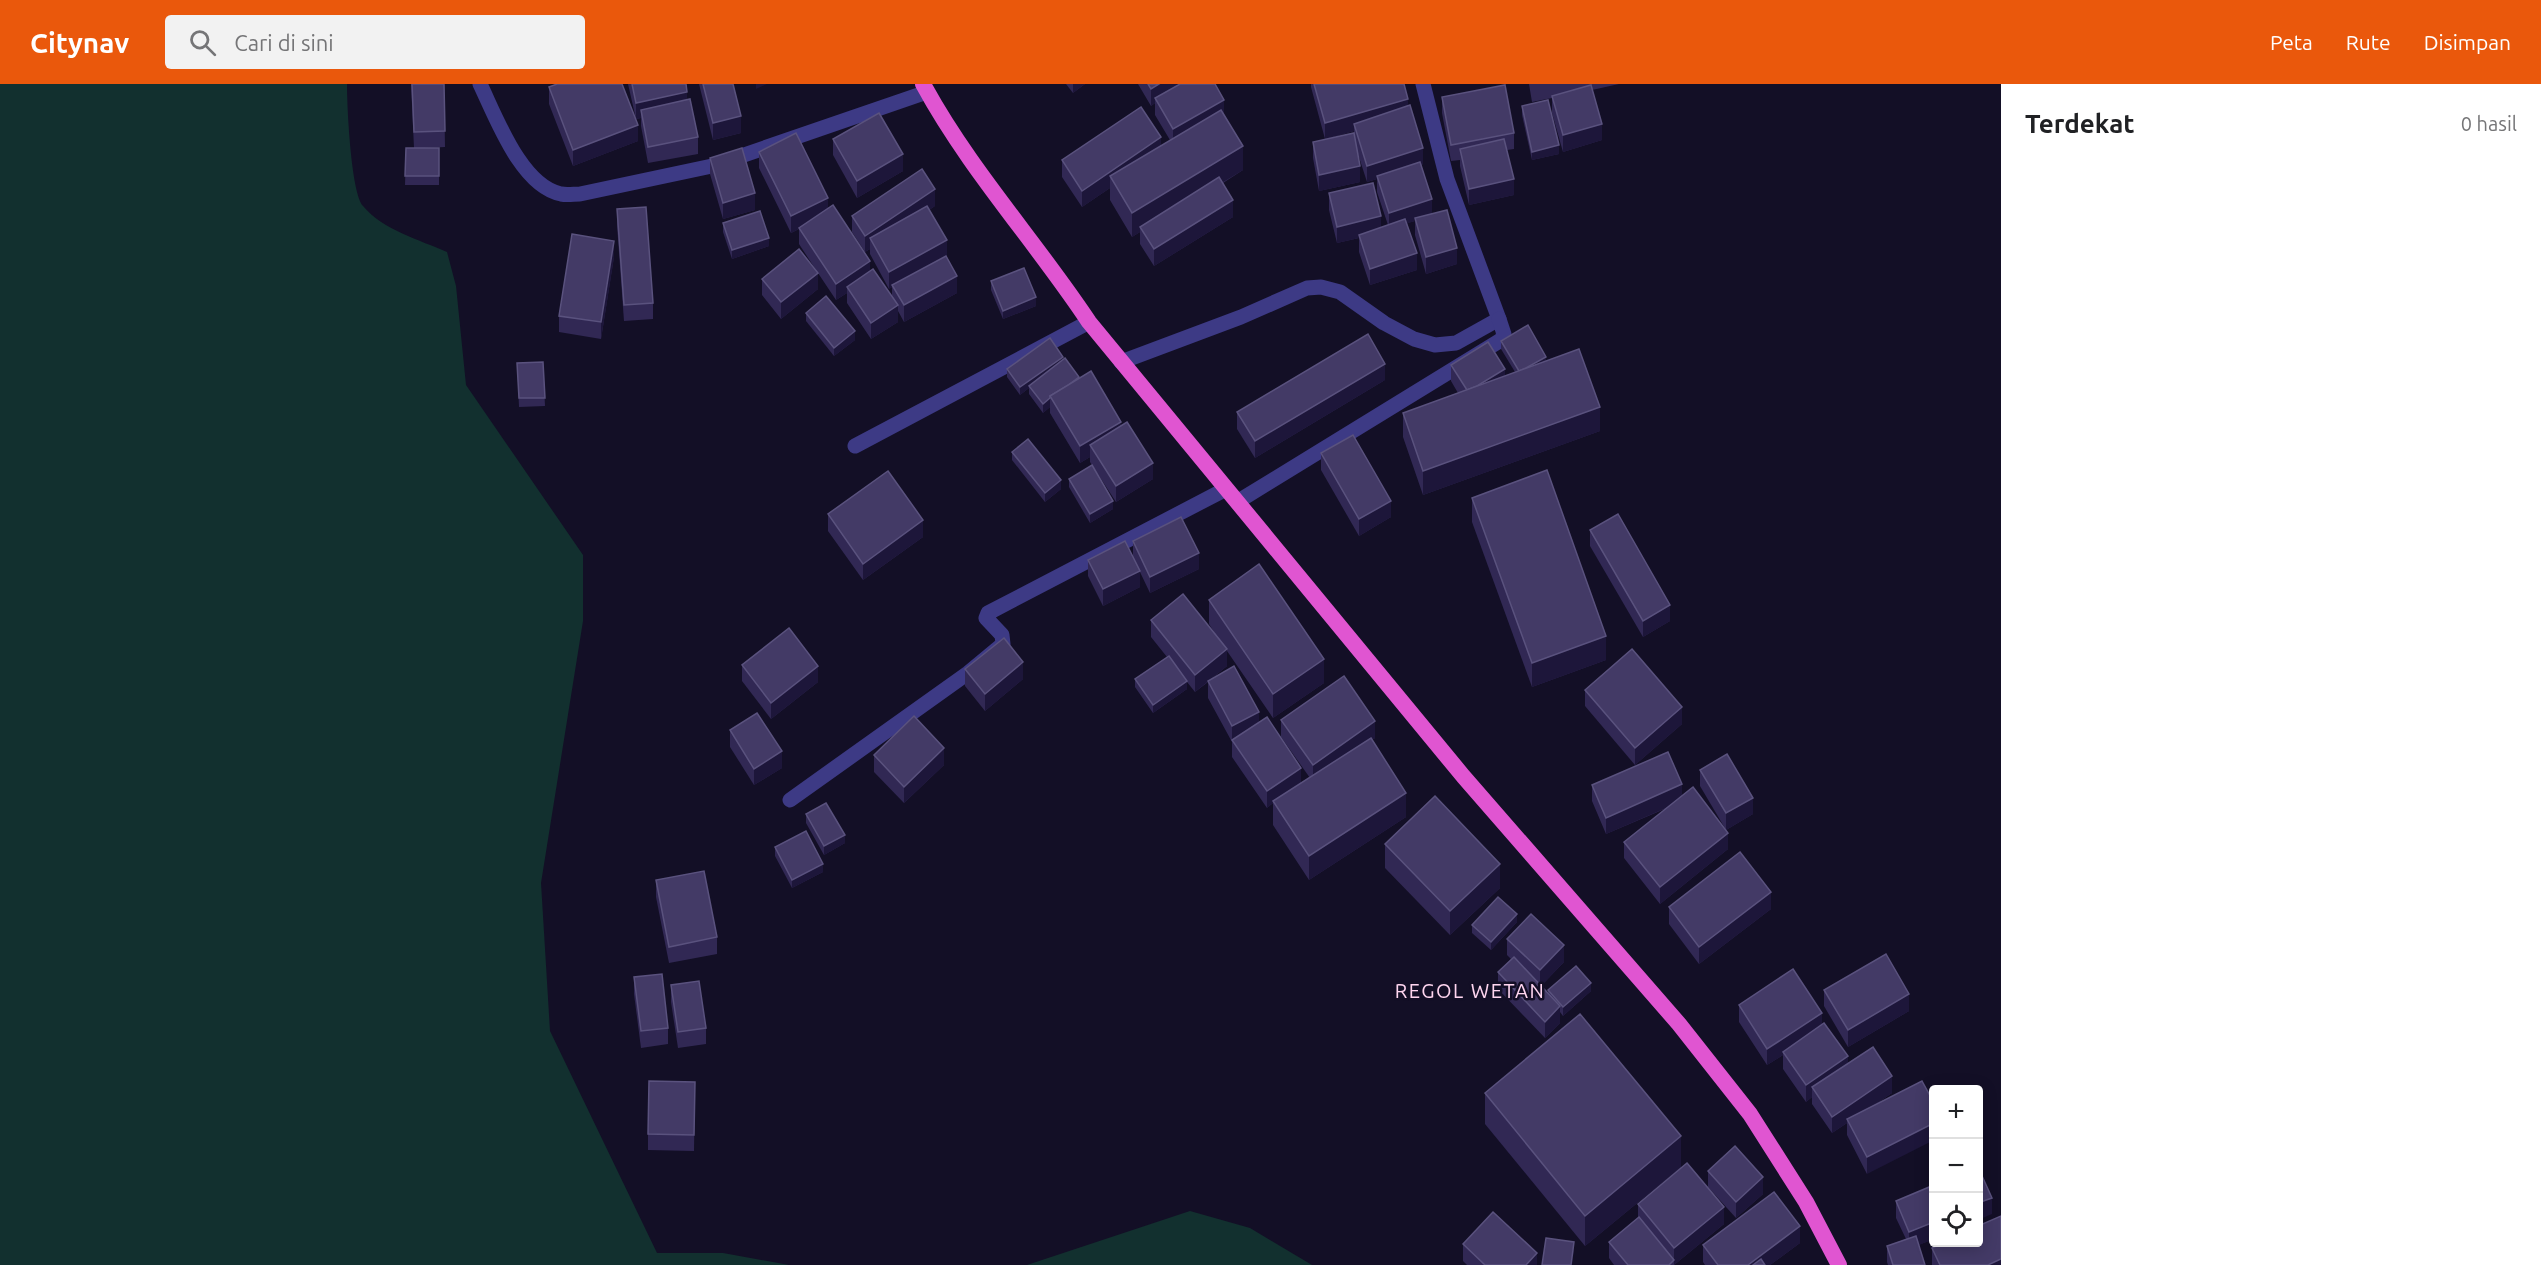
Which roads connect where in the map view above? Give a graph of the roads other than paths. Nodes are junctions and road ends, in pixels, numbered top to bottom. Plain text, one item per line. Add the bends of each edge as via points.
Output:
1 (480, 84) edge
2 (1423, 84) edge
3 (925, 88) edge
4 (1499, 319) junction
5 (1089, 322) junction
6 (1121, 362) junction
7 (855, 446) dead end
8 (1232, 496) junction
9 (790, 800) dead end
10 (1839, 1265) edge

1 - 3 street via 528,173 560,194 580,194 712,166
2 - 4 street via 1446,179
3 - 5 highway
4 - 6 street via 1456,343 1435,345 1384,323 1340,292 1308,288
4 - 8 street via 1504,334 1501,340
5 - 6 highway
5 - 7 street
6 - 8 highway
8 - 9 street via 988,613 987,618 1002,635 1003,644
8 - 10 highway via 1463,776 1679,1024 1750,1114 1806,1202

